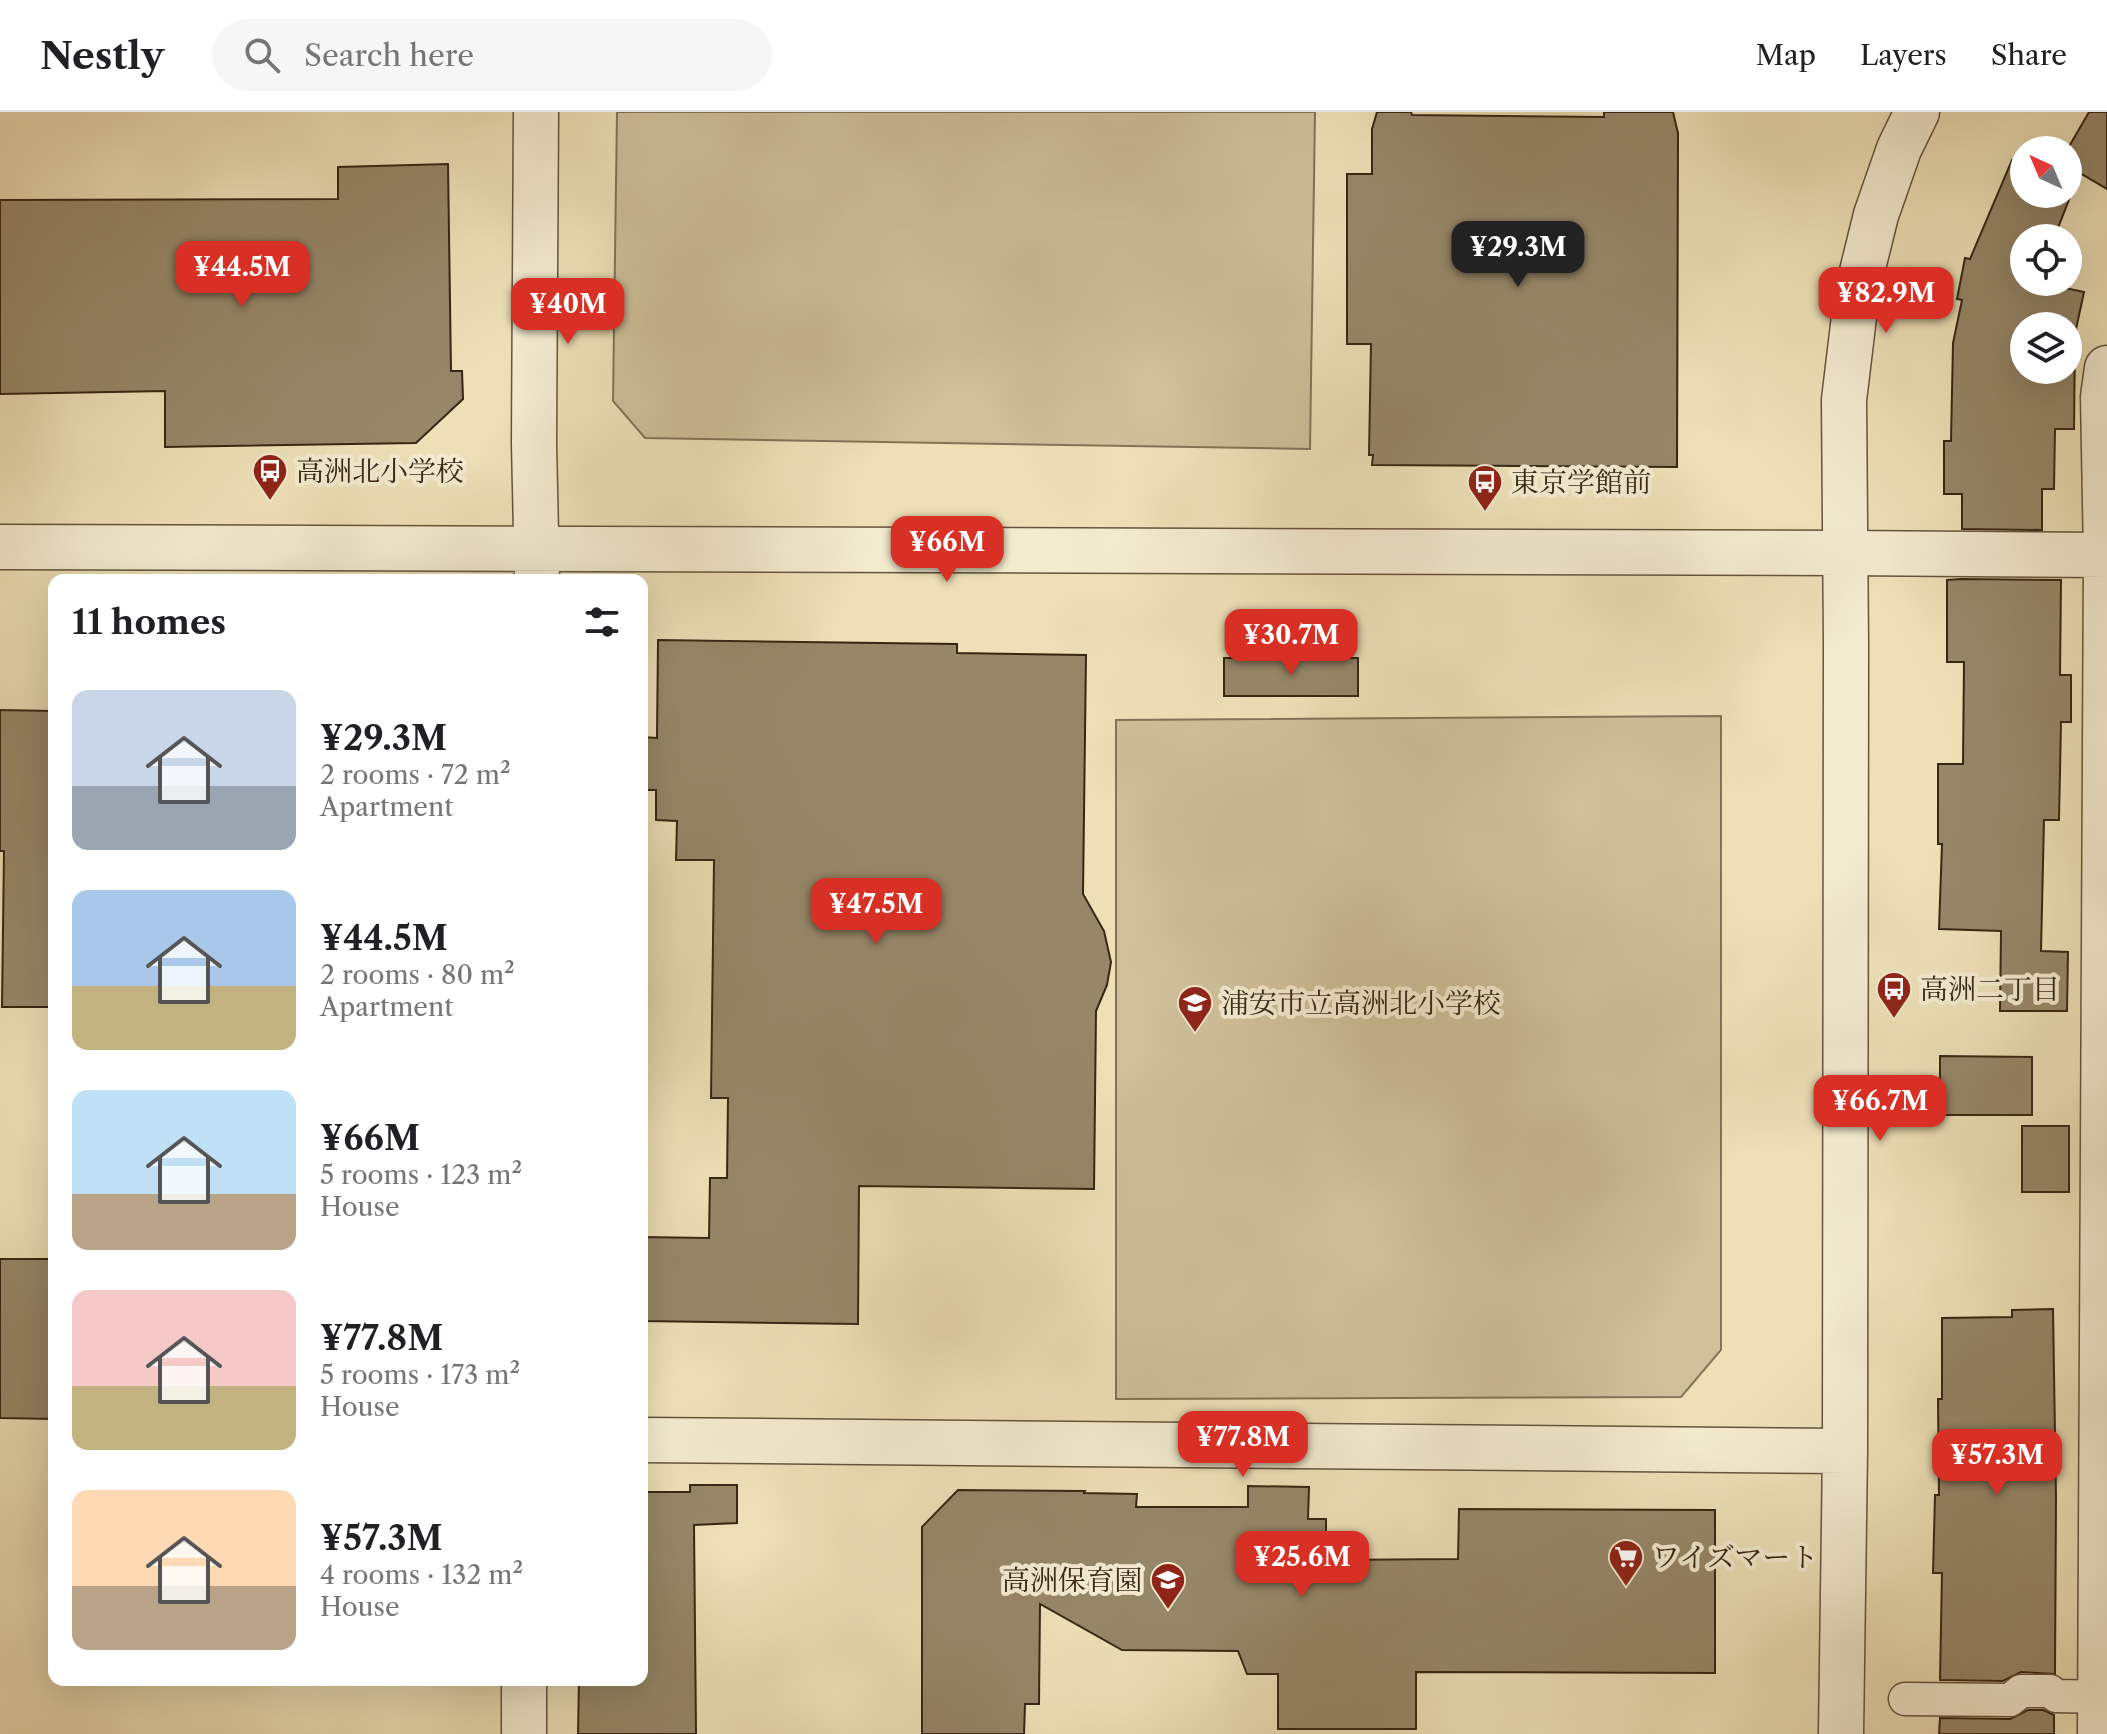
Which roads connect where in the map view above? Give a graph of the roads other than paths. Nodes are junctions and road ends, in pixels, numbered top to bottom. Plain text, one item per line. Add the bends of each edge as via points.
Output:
1 (536, 112) edge
2 (1917, 112) edge
3 (2107, 368) edge
4 (0, 547) edge
5 (1844, 553) junction
6 (2107, 555) edge
7 (537, 565) edge
8 (648, 1440) edge
9 (1845, 1451) junction
10 (2104, 1530) edge
11 (524, 1686) edge
12 (1905, 1699) dead end
13 (2102, 1709) edge
14 (524, 1734) edge
15 (1841, 1734) edge

1 - 7 street
2 - 5 street via 1876,215 1857,292 1844,400
3 - 6 street
4 - 7 street
5 - 6 street
5 - 7 street
5 - 9 street
6 - 10 street
8 - 9 street
9 - 15 street
10 - 13 street
11 - 14 street
12 - 13 street via 2010,1700 2021,1691 2050,1691

